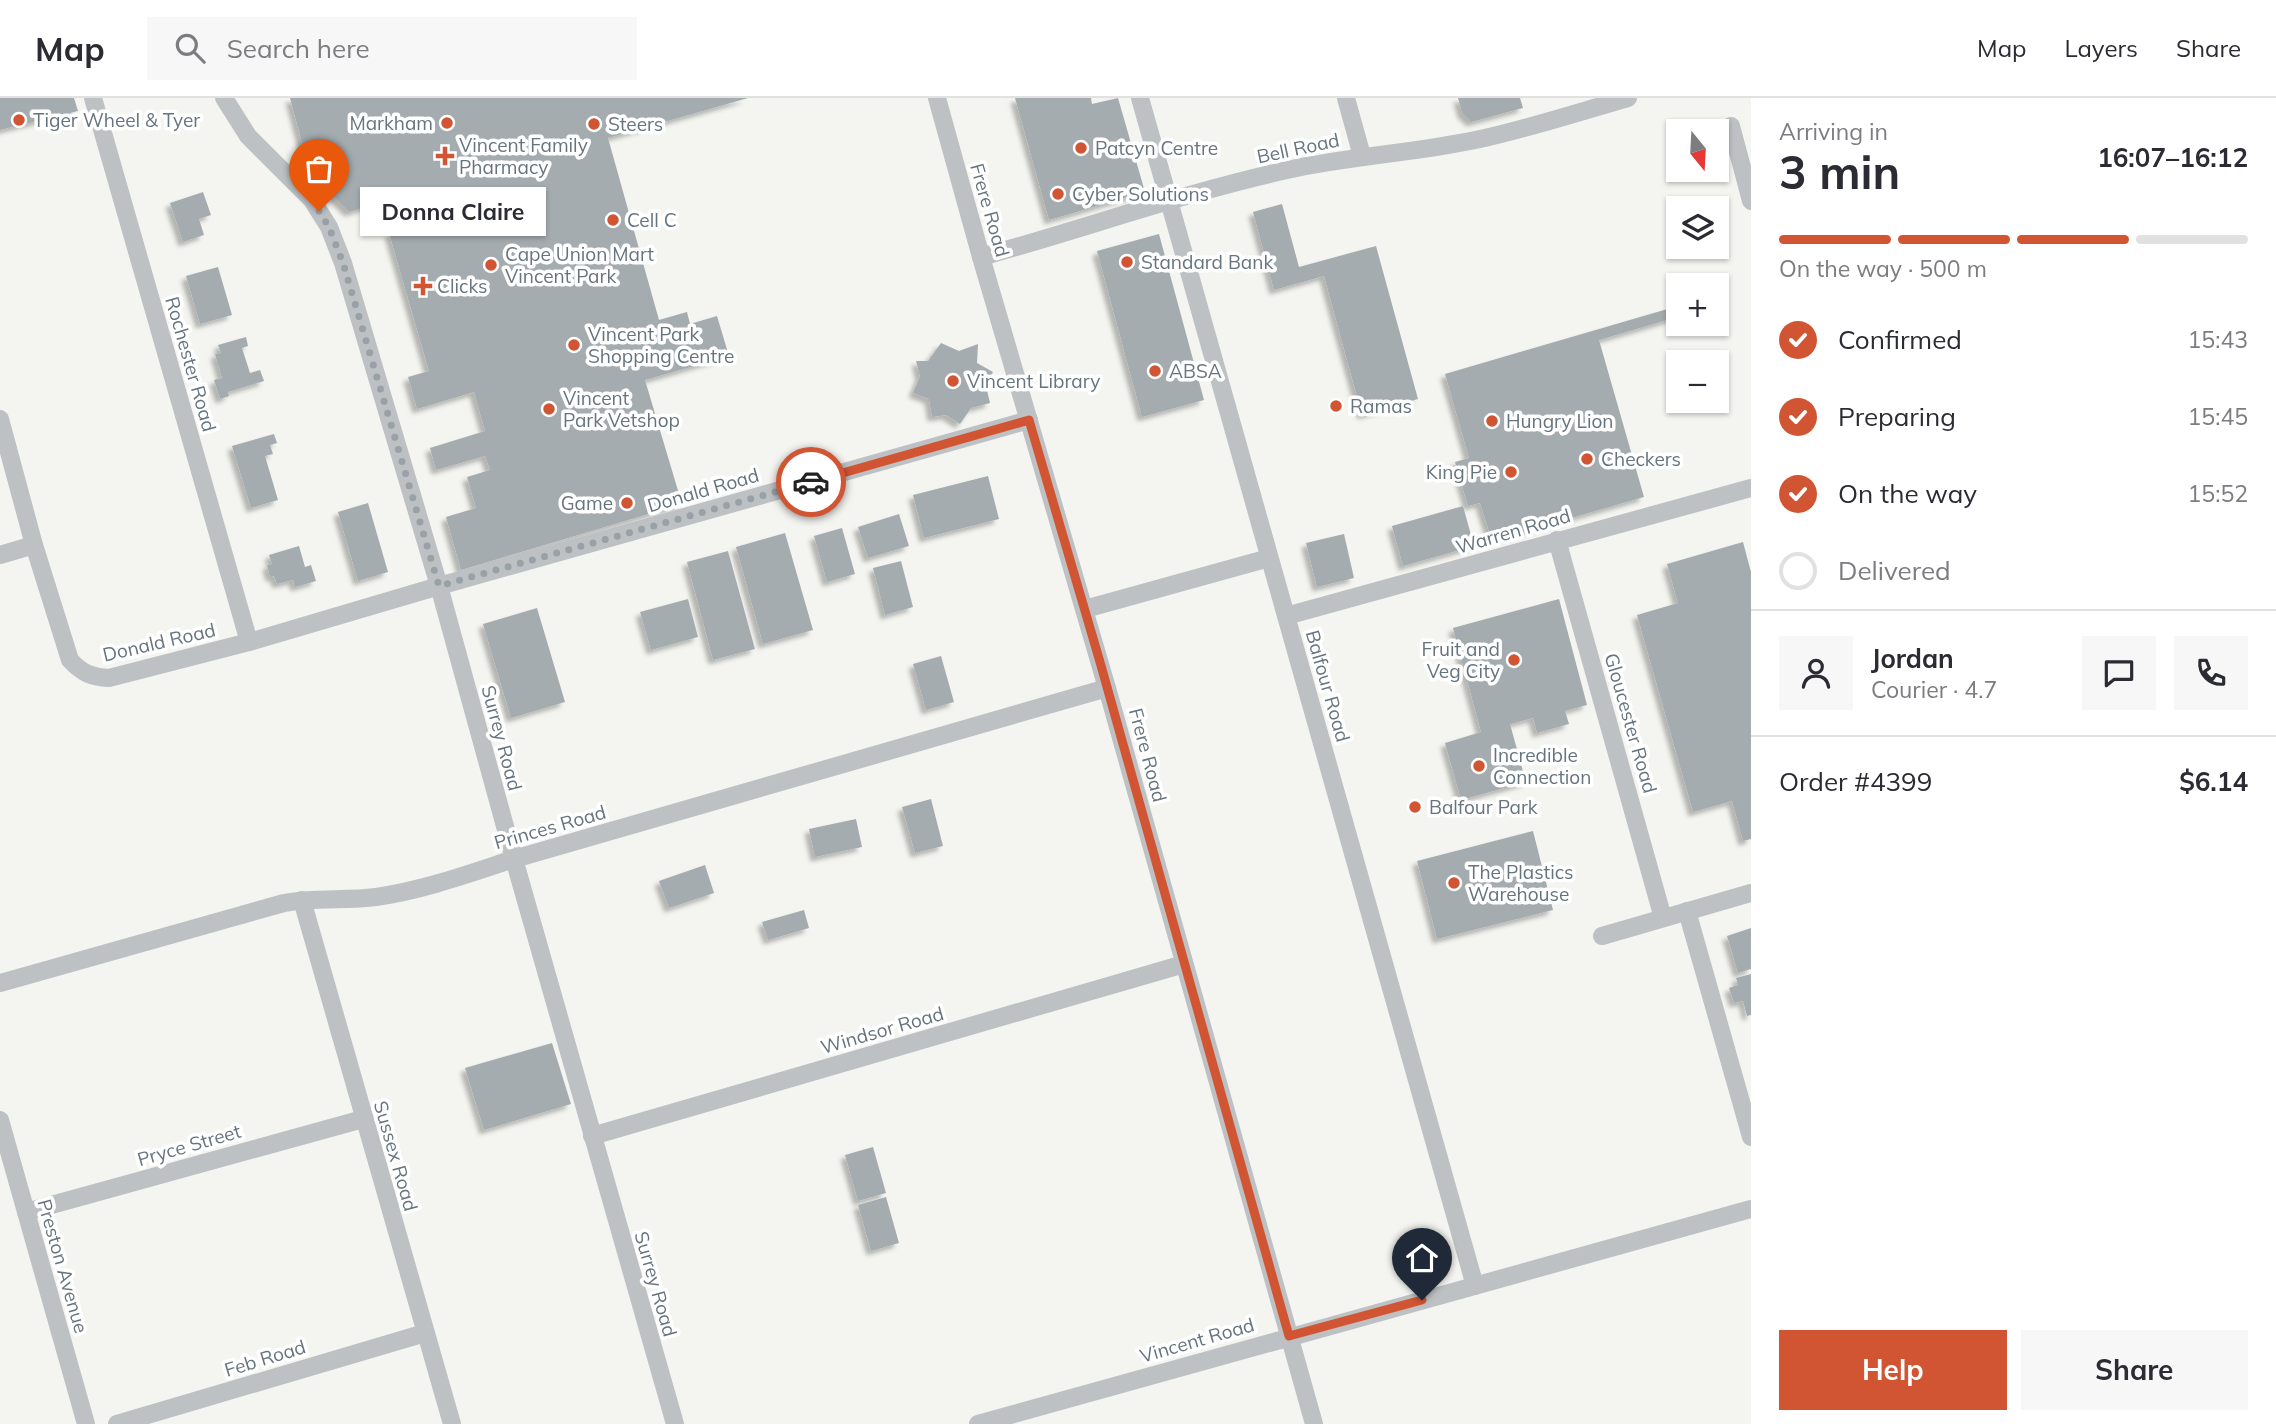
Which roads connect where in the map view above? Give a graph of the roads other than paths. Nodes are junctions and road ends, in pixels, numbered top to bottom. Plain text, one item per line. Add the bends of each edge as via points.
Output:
1 (93, 98) edge
2 (224, 98) edge
3 (937, 98) edge
4 (1140, 98) edge
5 (1346, 98) edge
6 (1628, 98) edge
7 (1731, 126) dead end
8 (1362, 156) junction
9 (1751, 201) edge
10 (1169, 202) junction
11 (981, 257) junction
12 (0, 419) edge
13 (1029, 420) junction
14 (1751, 488) edge
15 (1557, 541) junction
16 (34, 545) junction
17 (0, 555) edge
18 (1269, 558) junction
19 (439, 586) junction
20 (1085, 609) junction
21 (1286, 616) junction
22 (249, 642) junction
23 (1107, 688) junction
24 (514, 859) junction
25 (1751, 892) edge
26 (302, 900) junction
27 (1687, 911) junction
28 (1664, 918) junction
29 (1602, 936) dead end
30 (1184, 964) junction
31 (0, 984) edge
32 (363, 1119) junction
33 (0, 1120) edge
34 (592, 1136) junction
35 (1751, 1137) edge
36 (1751, 1209) edge
37 (26, 1212) junction
38 (1475, 1286) junction
39 (425, 1333) junction
40 (1289, 1336) junction
41 (86, 1424) edge
42 (117, 1424) edge
43 (452, 1424) edge
44 (675, 1424) edge
45 (978, 1424) edge
46 (1314, 1424) edge

1 - 22 street, Rochester Road
2 - 19 street, Surrey Road via 248,136 312,200 329,227
3 - 11 street, Frere Road
4 - 10 street, Balfour Road
5 - 8 street
6 - 8 street, Bell Road via 1479,139
7 - 9 street
8 - 10 street, Bell Road via 1283,171
10 - 11 street, Bell Road
10 - 18 street, Balfour Road
11 - 13 street, Frere Road
12 - 16 street
13 - 19 street, Donald Road
13 - 20 street, Frere Road
14 - 15 street, Warren Road
15 - 21 street, Warren Road
15 - 28 street, Gloucester Road
16 - 17 street
16 - 22 street, Donald Road via 70,660 93,677 109,678
18 - 20 street
18 - 21 street, Balfour Road
19 - 22 street, Donald Road
19 - 24 street, Surrey Road
20 - 23 street, Frere Road
21 - 38 street, Balfour Road
23 - 24 street, Princes Road
23 - 30 street, Frere Road
24 - 26 street, Princes Road via 441,883 380,896
24 - 34 street, Surrey Road
25 - 27 street
26 - 31 street, Princes Road
26 - 32 street, Sussex Road
27 - 28 street
27 - 35 street
28 - 29 street
30 - 34 street, Windsor Road
30 - 40 street, Frere Road
32 - 37 street, Pryce Street
32 - 39 street, Sussex Road
33 - 37 street, Preston Avenue
34 - 44 street, Surrey Road
36 - 38 street, Vincent Road
37 - 41 street, Preston Avenue
38 - 40 street, Vincent Road
39 - 42 street, Feb Road
39 - 43 street, Sussex Road
40 - 45 street, Vincent Road
40 - 46 street, Frere Road

